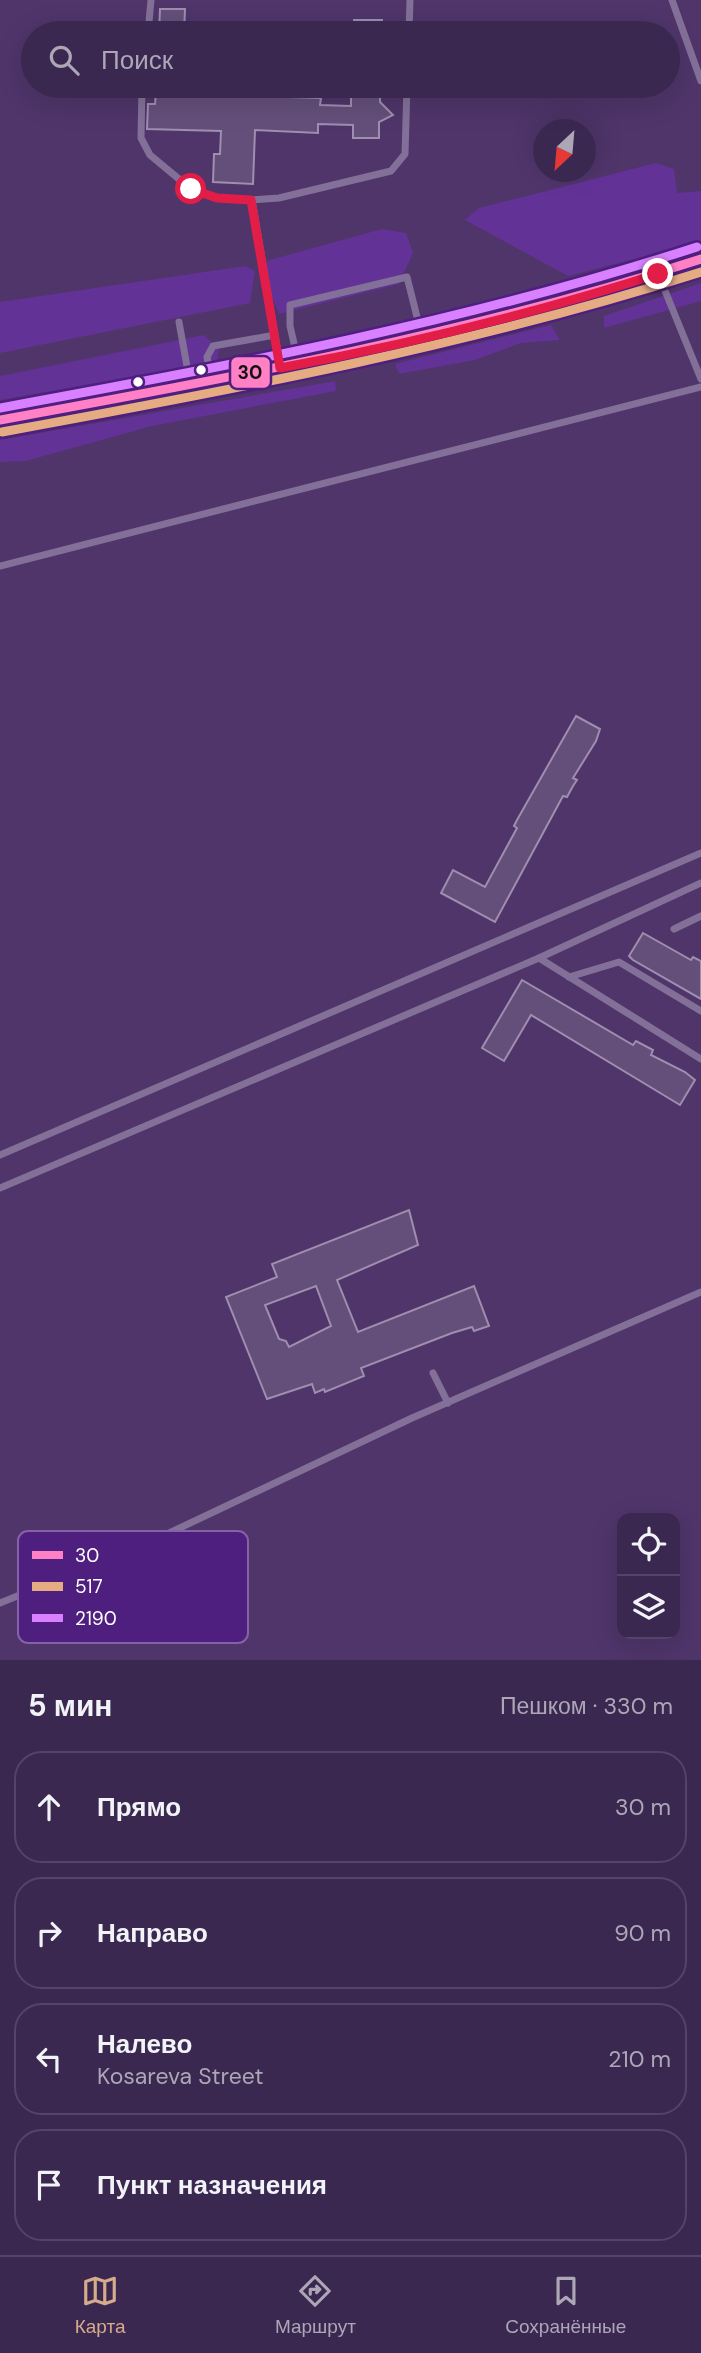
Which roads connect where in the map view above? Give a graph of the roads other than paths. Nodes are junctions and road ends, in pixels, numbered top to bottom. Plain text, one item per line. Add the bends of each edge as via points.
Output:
1 (151, 0) edge
2 (410, 0) edge
3 (672, 0) edge
4 (149, 21) edge
5 (409, 21) edge
6 (680, 21) edge
7 (680, 22) edge
8 (701, 81) edge
9 (142, 98) edge
10 (407, 98) edge
11 (251, 200) junction
12 (701, 259) edge
13 (658, 274) junction
14 (179, 322) dead end
15 (275, 335) junction
16 (422, 337) junction
17 (289, 366) junction
18 (701, 379) edge
19 (201, 382) junction
20 (701, 387) edge
21 (0, 419) edge
22 (0, 566) edge
23 (701, 853) edge
24 (701, 883) edge
25 (701, 916) edge
26 (674, 929) dead end
27 (539, 958) junction
28 (569, 977) junction
29 (701, 1011) edge
30 (701, 1059) edge
31 (0, 1155) edge
32 (0, 1188) edge
33 (701, 1292) edge
34 (433, 1373) dead end
35 (448, 1402) junction
36 (174, 1531) edge
37 (18, 1596) edge
38 (0, 1603) edge

1 - 4 lane
2 - 5 lane
3 - 6 lane
7 - 8 lane
9 - 11 lane via 141,138 150,155 191,189 217,198
10 - 11 lane via 405,154 391,171 279,198
11 - 15 lane
12 - 13 main road
13 - 16 main road
13 - 18 lane
14 - 19 lane
15 - 17 lane
15 - 19 lane via 213,346
16 - 17 main road
16 - 17 lane via 407,277 288,307
17 - 19 main road
19 - 21 main road
20 - 22 lane
23 - 31 lane
24 - 27 lane
25 - 26 lane
27 - 28 lane
27 - 32 lane
28 - 29 lane via 619,962
28 - 30 lane
33 - 35 lane
34 - 35 lane
35 - 36 lane
37 - 38 lane

